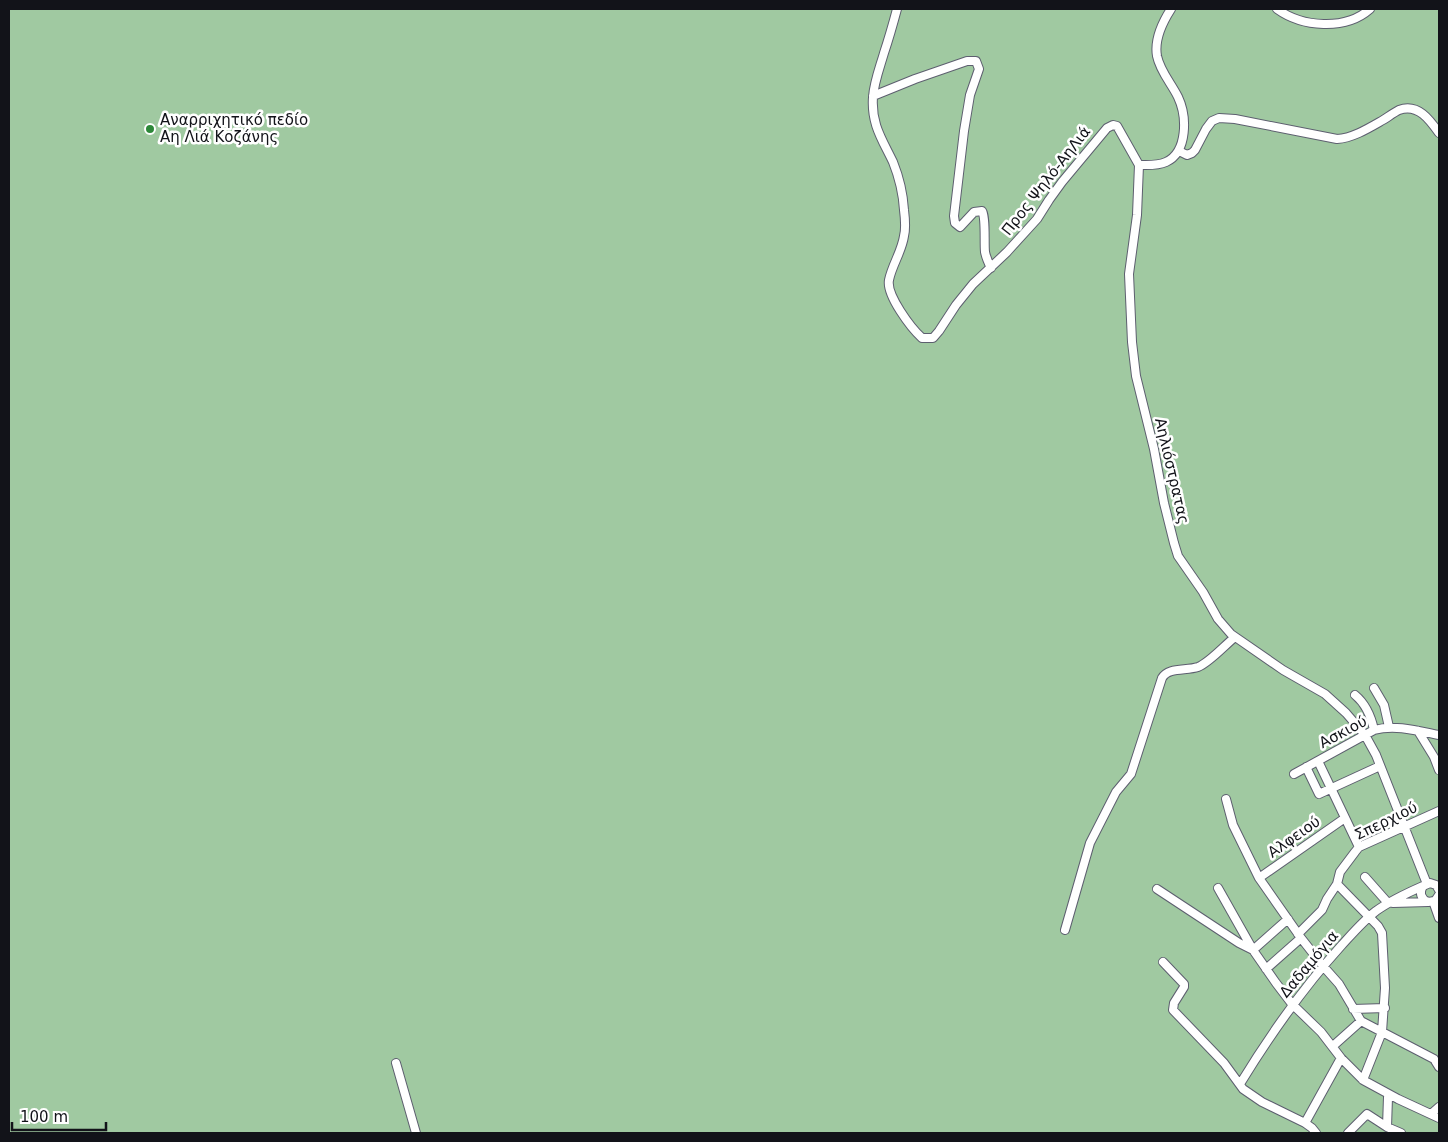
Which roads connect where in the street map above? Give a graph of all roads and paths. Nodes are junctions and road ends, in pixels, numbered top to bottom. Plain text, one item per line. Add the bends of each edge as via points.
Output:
1 (897, 9) edge
2 (1171, 9) edge
3 (1277, 9) edge
4 (1287, 9) edge
5 (1370, 9) edge
6 (1292, 18) junction
7 (873, 96) junction
8 (1439, 133) edge
9 (1179, 151) junction
10 (1139, 165) junction
11 (991, 268) junction
12 (1235, 637) junction
13 (1374, 688) dead end
14 (1355, 695) dead end
15 (1389, 727) junction
16 (1374, 730) junction
17 (1418, 731) junction
18 (1439, 734) edge
19 (1365, 735) junction
20 (1318, 761) junction
21 (1380, 766) junction
22 (1306, 768) junction
23 (1439, 770) edge
24 (1294, 774) dead end
25 (1331, 788) junction
26 (1226, 799) dead end
27 (1439, 812) edge
28 (1345, 818) junction
29 (1404, 827) junction
30 (1360, 848) junction
31 (1364, 877) dead end
32 (1259, 878) junction
33 (1338, 884) junction
34 (1425, 885) junction
35 (1218, 888) dead end
36 (1157, 889) dead end
37 (1439, 890) edge
38 (1435, 900) edge
39 (1388, 903) junction
40 (1369, 917) junction
41 (1439, 918) edge
42 (1288, 919) junction
43 (1066, 930) dead end
44 (1300, 936) junction
45 (1253, 950) junction
46 (1163, 962) dead end
47 (1323, 966) junction
48 (1266, 969) junction
49 (1292, 1004) junction
50 (1385, 1008) junction
51 (1353, 1009) junction
52 (1361, 1021) junction
53 (1382, 1032) junction
54 (1333, 1046) junction
55 (1341, 1058) junction
56 (396, 1063) dead end
57 (1439, 1067) edge
58 (1363, 1080) junction
59 (1240, 1084) junction
60 (1388, 1097) dead end
61 (1439, 1107) edge
62 (1435, 1116) edge
63 (1305, 1124) junction
64 (1384, 1130) edge
65 (416, 1133) edge
66 (1316, 1133) edge
67 (1348, 1133) edge
68 (1401, 1133) edge

1 - 7 street, Προς Ψηλό-ΑηΛιά
2 - 9 street via 1160,29 1157,53 1182,108 1183,132
3 - 6 street
4 - 6 street
5 - 6 street via 1354,18 1333,23 1320,24
7 - 11 street, Προς Ψηλό-ΑηΛιά via 879,136 901,186 904,238 888,282 902,315 922,338 933,338 973,284
7 - 11 street via 967,61 976,61 979,69 970,95 954,216 960,227 974,212 982,211 985,215 986,255
8 - 9 street via 1427,116 1413,109 1397,111 1349,137 1337,139 1219,118 1209,123 1192,153
9 - 10 street via 1163,163
10 - 11 street, Προς Ψηλό-ΑηΛιά via 1117,126 1107,128 1062,182 1038,219
10 - 12 street, Αηλιόστρατας via 1129,274 1136,376 1178,556 1218,619
12 - 19 street, Αηλιόστρατας via 1325,694
12 - 43 street via 1199,667 1164,674 1131,774 1116,792 1090,842
13 - 15 street via 1384,705
14 - 16 street via 1364,703
15 - 16 street, Ασκιού
15 - 17 street, Ασκιού
16 - 19 street, Ασκιού
17 - 18 street, Ασκιού
17 - 23 street
19 - 20 street, Ασκιού
19 - 21 street, Αηλιόστρατας
20 - 22 street, Ασκιού
20 - 25 street
21 - 25 street
21 - 29 street, Αηλιόστρατας
22 - 24 street, Ασκιού
22 - 25 street via 1319,794
25 - 28 street
26 - 32 street via 1233,825
27 - 29 street, Σπερχιού
28 - 30 street
28 - 32 street, Αλφειού
29 - 30 street, Σπερχιού
29 - 34 street, Αηλιόστρατας
30 - 33 street, Σπερχιού via 1340,872
31 - 39 street
32 - 42 street
33 - 40 street
33 - 44 street, Σπερχιού
34 - 37 street via 1433,884
34 - 38 street, Αηλιόστρατας via 1421,896
34 - 39 street, Δαδαμόγια
35 - 45 street
36 - 45 street
38 - 39 street
38 - 41 street, Αηλιόστρατας
39 - 40 street, Δαδαμόγια
40 - 47 street, Δαδαμόγια
40 - 50 street via 1382,933
42 - 44 street
42 - 45 street
44 - 47 street
44 - 48 street, Σπερχιού
45 - 48 street
46 - 59 street via 1184,984 1173,1005 1175,1012 1224,1062
47 - 49 street, Δαδαμόγια
47 - 51 street via 1340,984
48 - 49 street
49 - 54 street
49 - 59 street, Δαδαμόγια
50 - 51 street
50 - 53 street
51 - 52 street
52 - 53 street
52 - 54 street
53 - 57 street via 1434,1059
53 - 58 street
54 - 55 street
55 - 58 street
55 - 63 street
56 - 65 street
58 - 62 street
59 - 63 street via 1262,1102
60 - 64 street
61 - 62 street
63 - 66 street
64 - 67 street via 1367,1114
64 - 68 street

